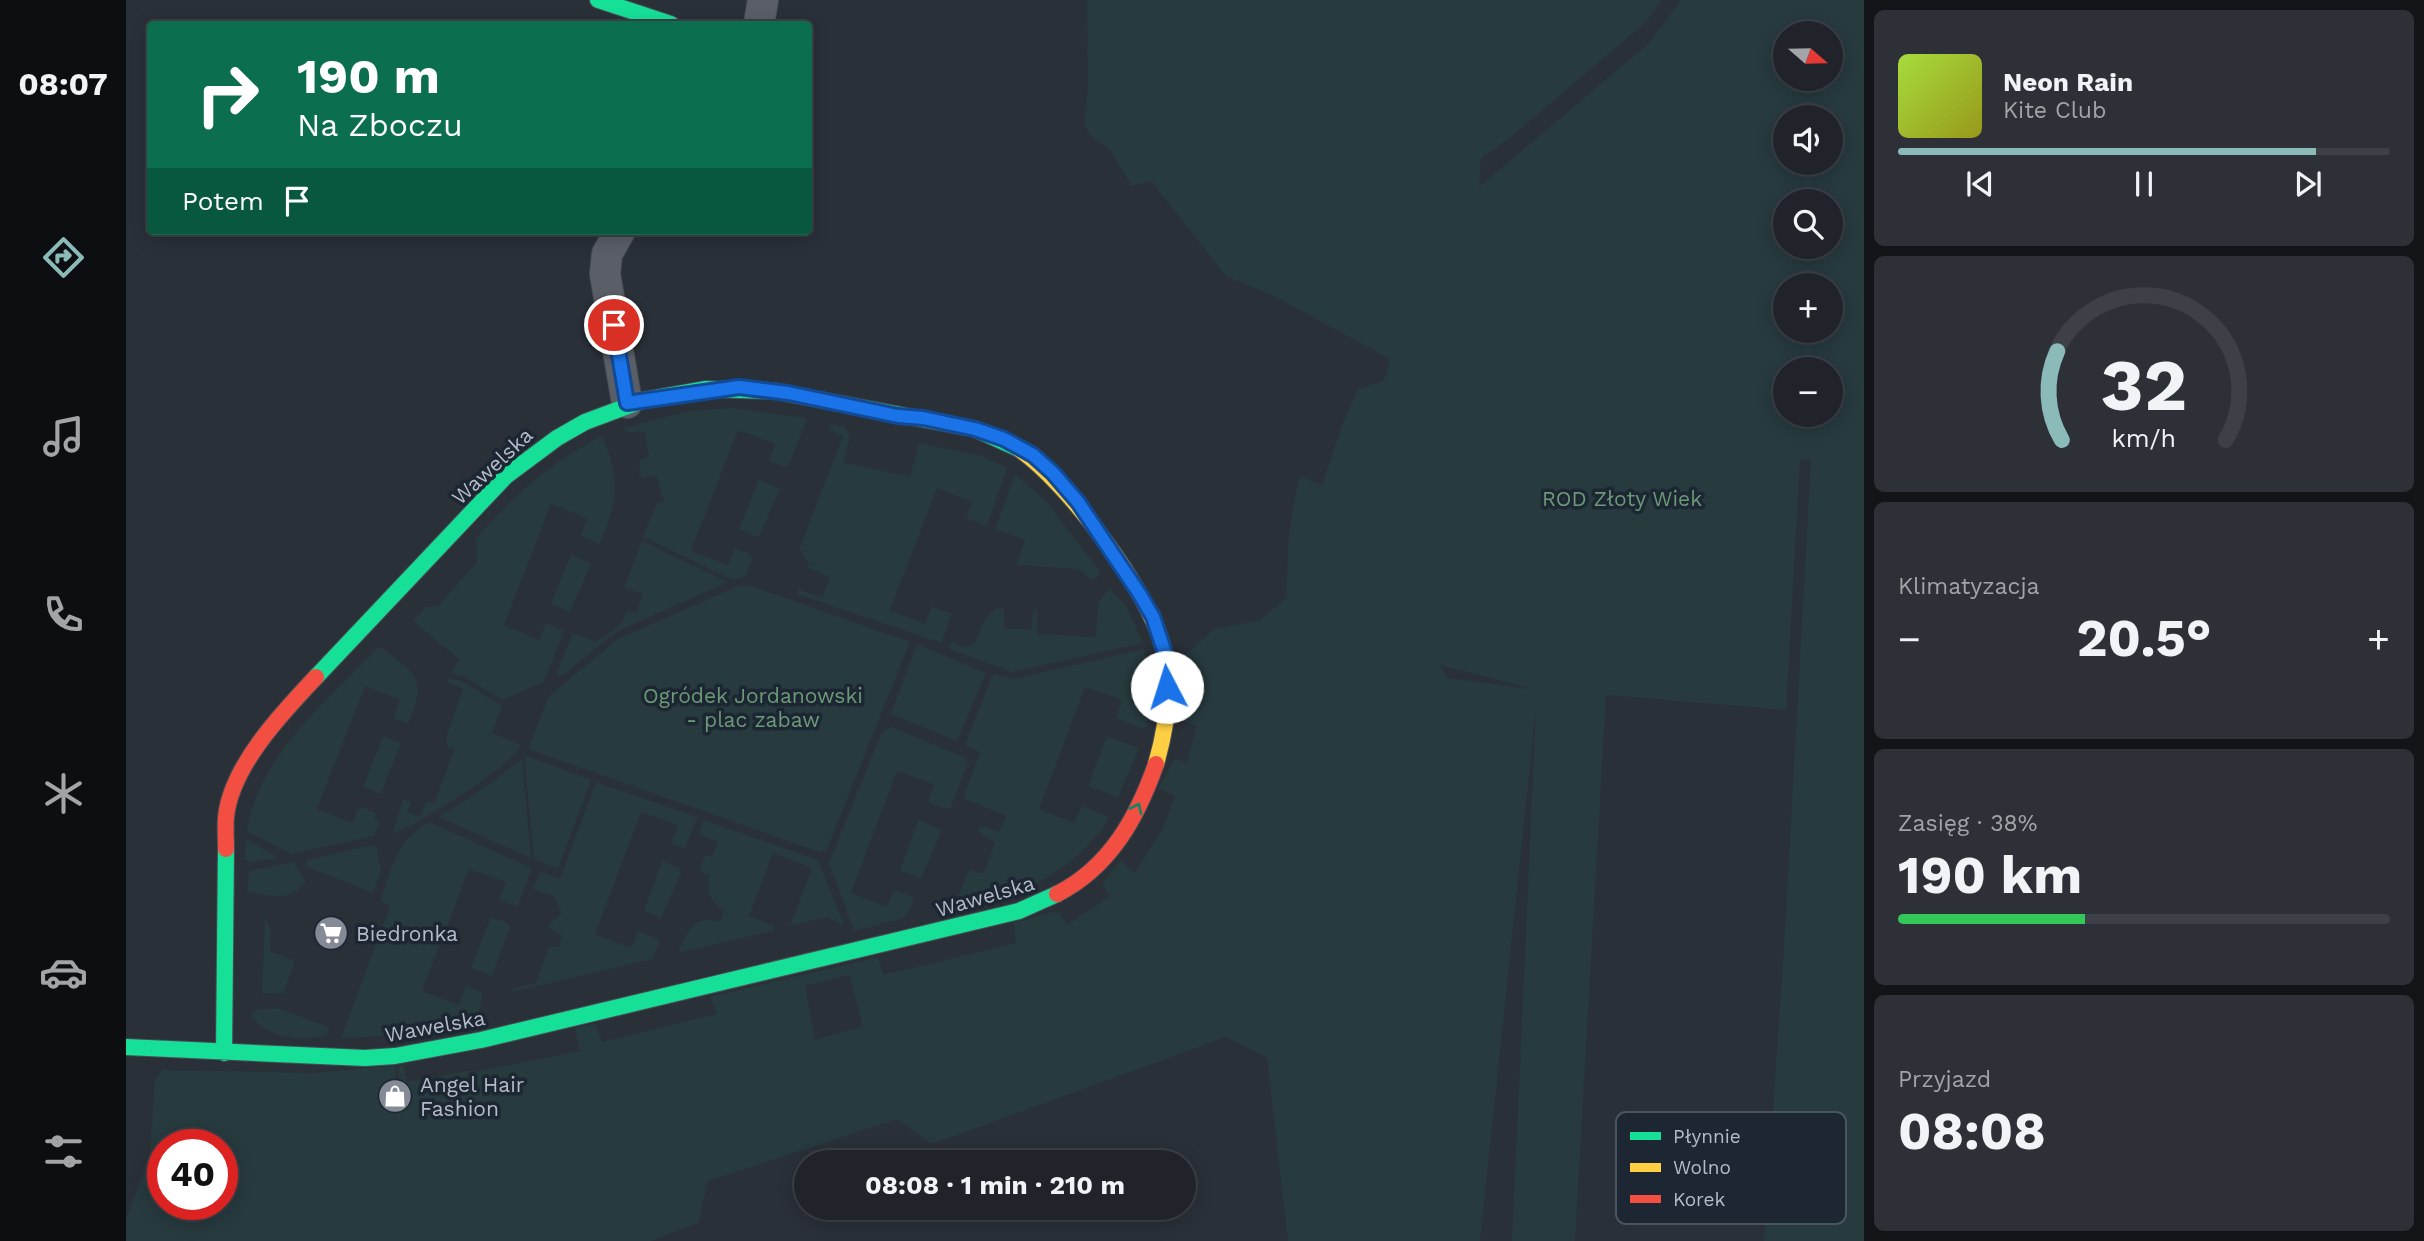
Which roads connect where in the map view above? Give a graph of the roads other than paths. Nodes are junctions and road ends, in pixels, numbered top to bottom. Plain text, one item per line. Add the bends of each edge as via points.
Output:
1 (598, 0) edge
2 (764, 0) edge
3 (662, 21) edge
4 (760, 21) edge
5 (618, 235) edge
6 (627, 403) junction
7 (126, 1047) edge
8 (224, 1053) junction

1 - 3 street
2 - 4 street
5 - 6 street via 607,254 606,274
6 - 8 street, Wawelska via 571,427 506,476 274,722 253,754 231,795 226,815
8 -> 6 street, Wawelska via 395,1056 481,1040 1019,911 1063,893 1100,864 1130,822 1164,737 1167,668 1153,617 1078,502 1033,455 975,429 788,393 739,387
7 - 8 street, Wawelska

